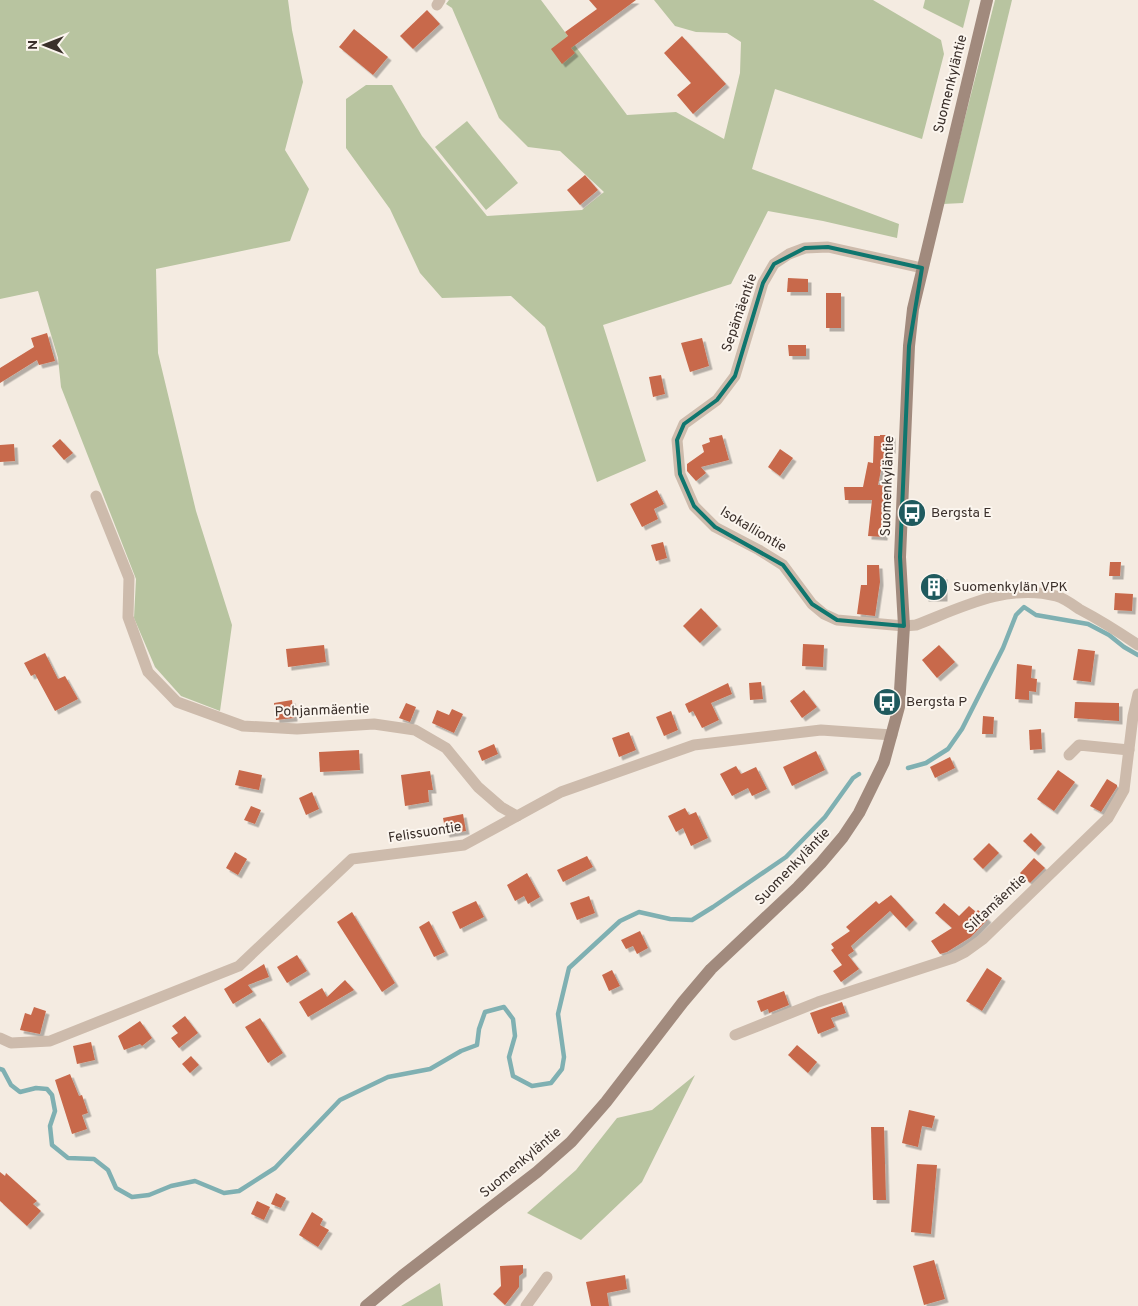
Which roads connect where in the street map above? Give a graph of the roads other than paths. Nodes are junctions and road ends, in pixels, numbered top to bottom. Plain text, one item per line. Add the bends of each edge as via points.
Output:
1 (986, 0) edge
2 (922, 268) junction
3 (680, 474) joint
4 (96, 496) dead end
5 (904, 626) junction
6 (1138, 644) edge
7 (1138, 694) edge
8 (892, 735) junction
9 (1129, 750) junction
10 (1068, 754) dead end
11 (517, 816) junction
12 (735, 1035) dead end
13 (0, 1038) edge
14 (547, 1277) dead end
15 (366, 1306) edge
16 (526, 1306) edge

1 - 2 street, Suomenkyläntie
2 - 3 street, Sepämäentie via 828,247 805,248 774,264 763,283 735,376 717,400 684,424 677,440
2 - 5 street, Suomenkyläntie via 909,346 900,558
3 - 5 street, Isokalliontie via 694,506 715,527 782,565 812,604 824,614 837,620
4 - 11 street, Pohjanmäentie via 129,578 128,617 148,672 177,702 243,726 297,730 374,724 415,730 446,748 478,787
5 - 6 street, Isokalliontie via 916,625 990,596 1040,593 1058,596
5 - 8 street, Suomenkyläntie via 898,707
7 - 9 street, Siltamäentie
8 - 11 street, Felissuontie via 821,730 694,745 561,792
8 - 15 street, Suomenkyläntie via 872,787 842,838 798,887 711,969 571,1142
9 - 10 street via 1079,744
9 - 12 street, Siltamäentie via 1124,790 1108,818 965,952 818,1002
11 - 13 street, Felissuontie via 464,845 352,859 239,966 50,1041 11,1043
14 - 16 street

